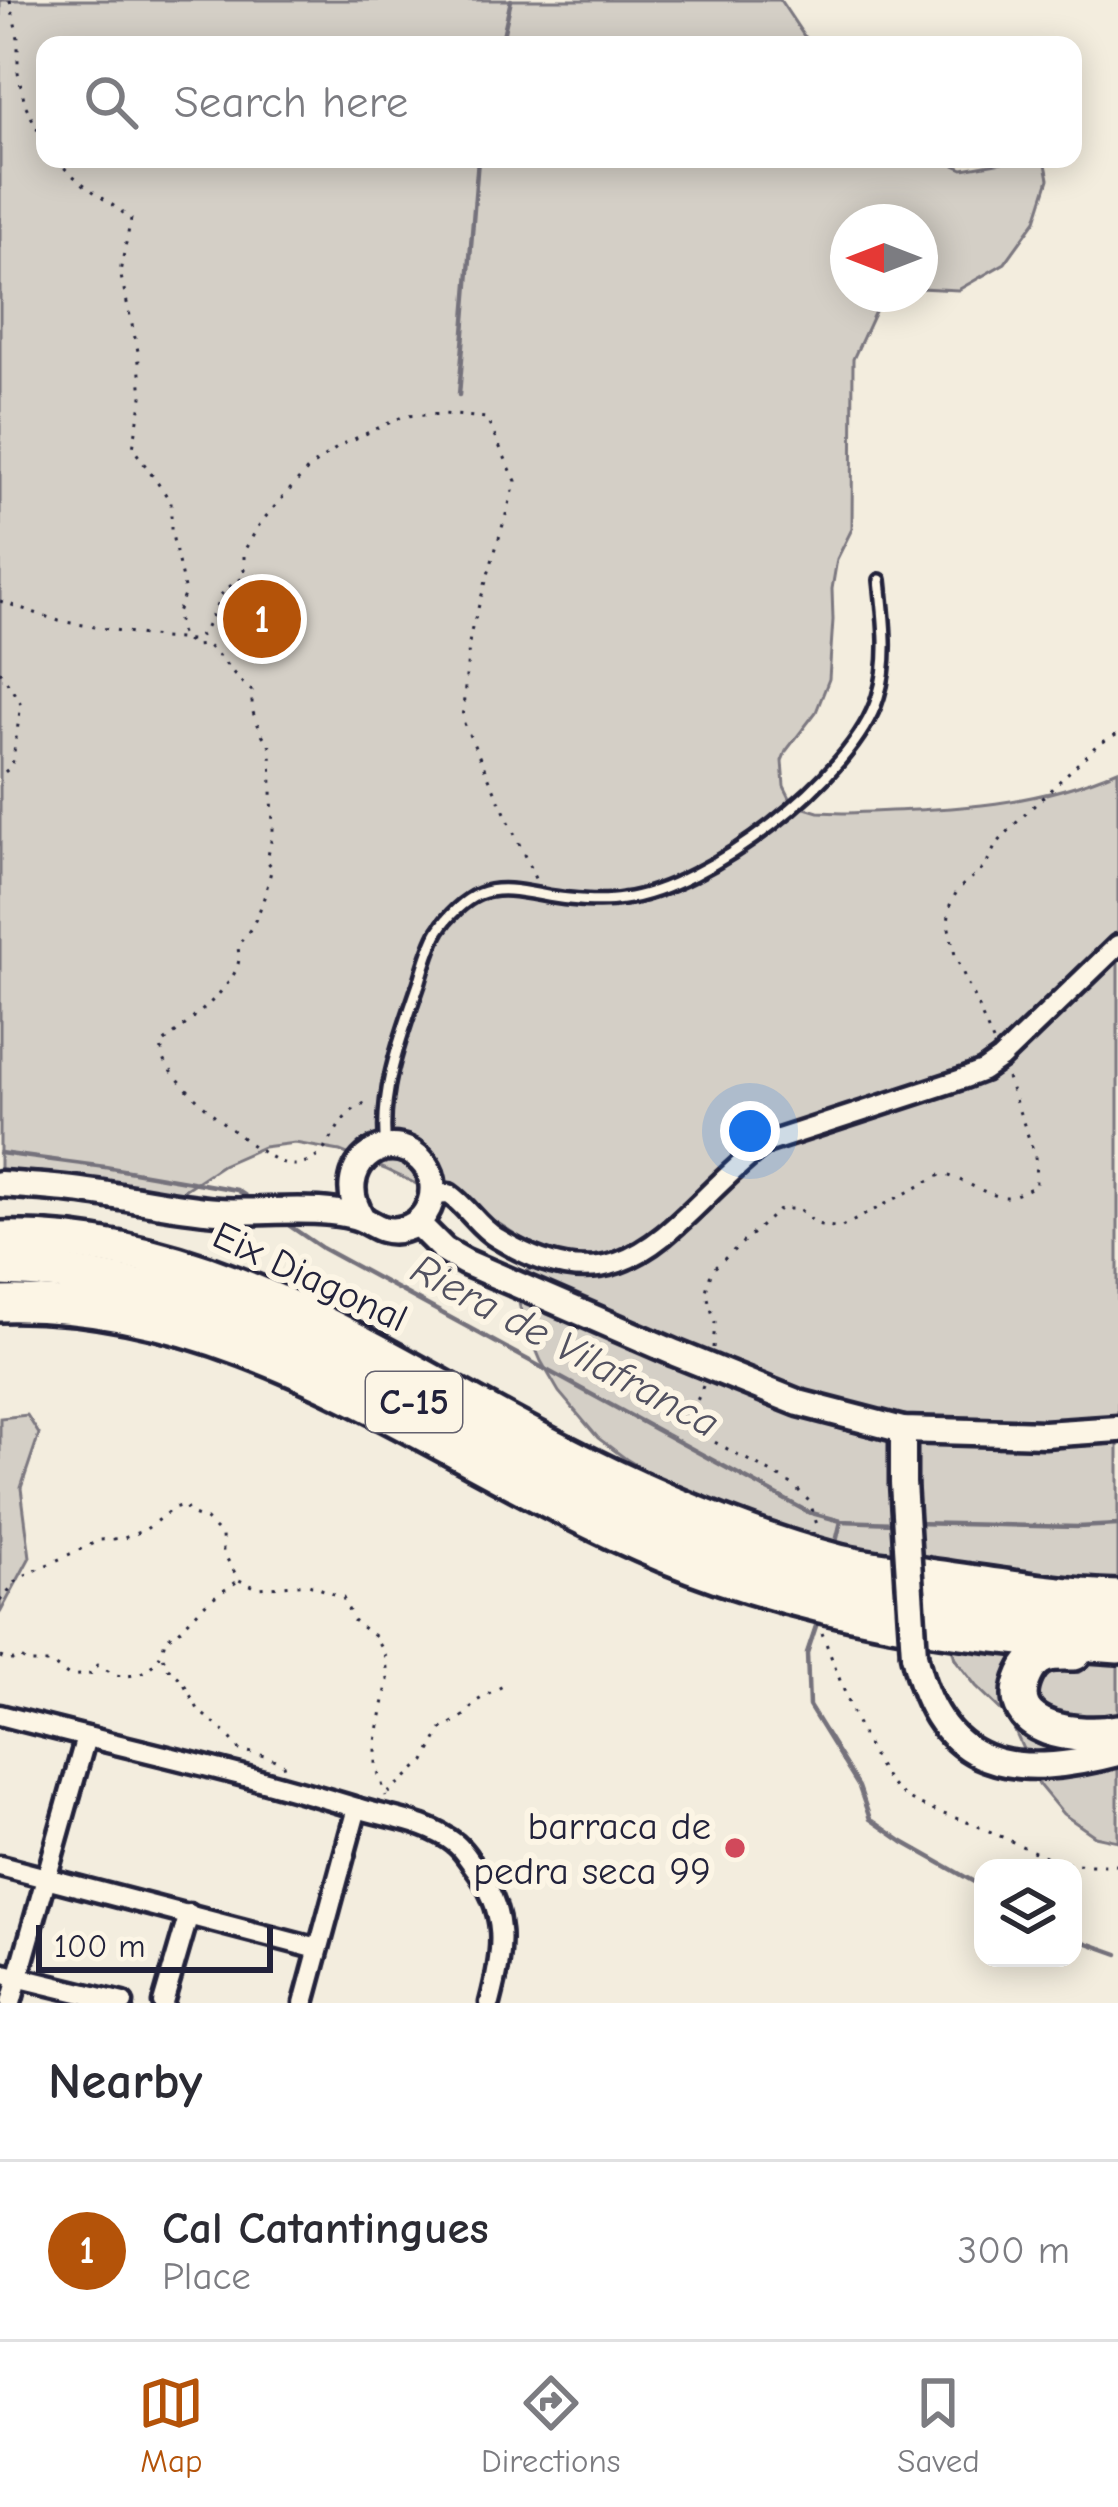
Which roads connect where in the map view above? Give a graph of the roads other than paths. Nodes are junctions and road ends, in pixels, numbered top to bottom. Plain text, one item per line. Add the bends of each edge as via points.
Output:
1 (880, 580) dead end
2 (1118, 945) edge
3 (386, 1148) junction
4 (0, 1184) edge
5 (351, 1184) junction
6 (433, 1195) junction
7 (319, 1211) junction
8 (362, 1218) junction
9 (0, 1219) edge
10 (417, 1223) junction
11 (0, 1239) edge
12 (188, 1265) junction
13 (0, 1269) edge
14 (0, 1304) edge
15 (1118, 1429) edge
16 (903, 1430) junction
17 (1118, 1598) edge
18 (1118, 1622) edge
19 (1118, 1648) edge
20 (0, 1715) edge
21 (1118, 1732) edge
22 (86, 1737) junction
23 (1118, 1753) edge
24 (357, 1808) junction
25 (0, 1866) edge
26 (46, 1878) junction
27 (189, 1914) junction
28 (318, 1949) junction
29 (9, 1975) edge
30 (11, 2003) edge
31 (123, 2003) edge
32 (163, 2003) edge
33 (304, 2003) edge
34 (490, 2003) edge

1 - 3 lane via 885,667 878,699 865,729 810,795 733,851 651,893 604,901 500,889 456,909 439,931 407,1018 385,1103
2 - 6 street via 983,1071 766,1143 635,1257 602,1267 519,1250 449,1194
3 - 5 street via 365,1158
3 - 6 street via 423,1161
4 - 7 street via 222,1212
5 - 7 street
5 - 8 street
6 - 10 street
7 - 8 street
8 - 10 street via 395,1231
9 - 12 highway via 98,1231 163,1248
10 - 16 street via 465,1262 711,1368 799,1403
11 - 12 highway, Eix Diagonal / C-15
12 - 17 highway, Eix Diagonal / C-15 via 308,1314 554,1448 714,1521 842,1563
13 - 18 highway, Eix Diagonal / C-15 via 135,1285 234,1315 329,1356 620,1509 787,1573 940,1605
14 - 19 highway via 128,1314 244,1346 613,1532 781,1596 902,1623
15 - 16 street
16 - 23 street, bridge via 914,1654 938,1718 980,1755 1011,1765
19 - 21 highway via 1041,1657 1021,1690 1024,1709 1047,1728
20 - 22 street
22 - 24 street
22 - 26 street
24 - 28 street
24 - 34 street via 433,1830 459,1846 484,1878 502,1937
25 - 26 street
26 - 27 street
26 - 29 street
27 - 28 street
27 - 32 street
28 - 33 street
29 - 30 street
29 - 31 street

